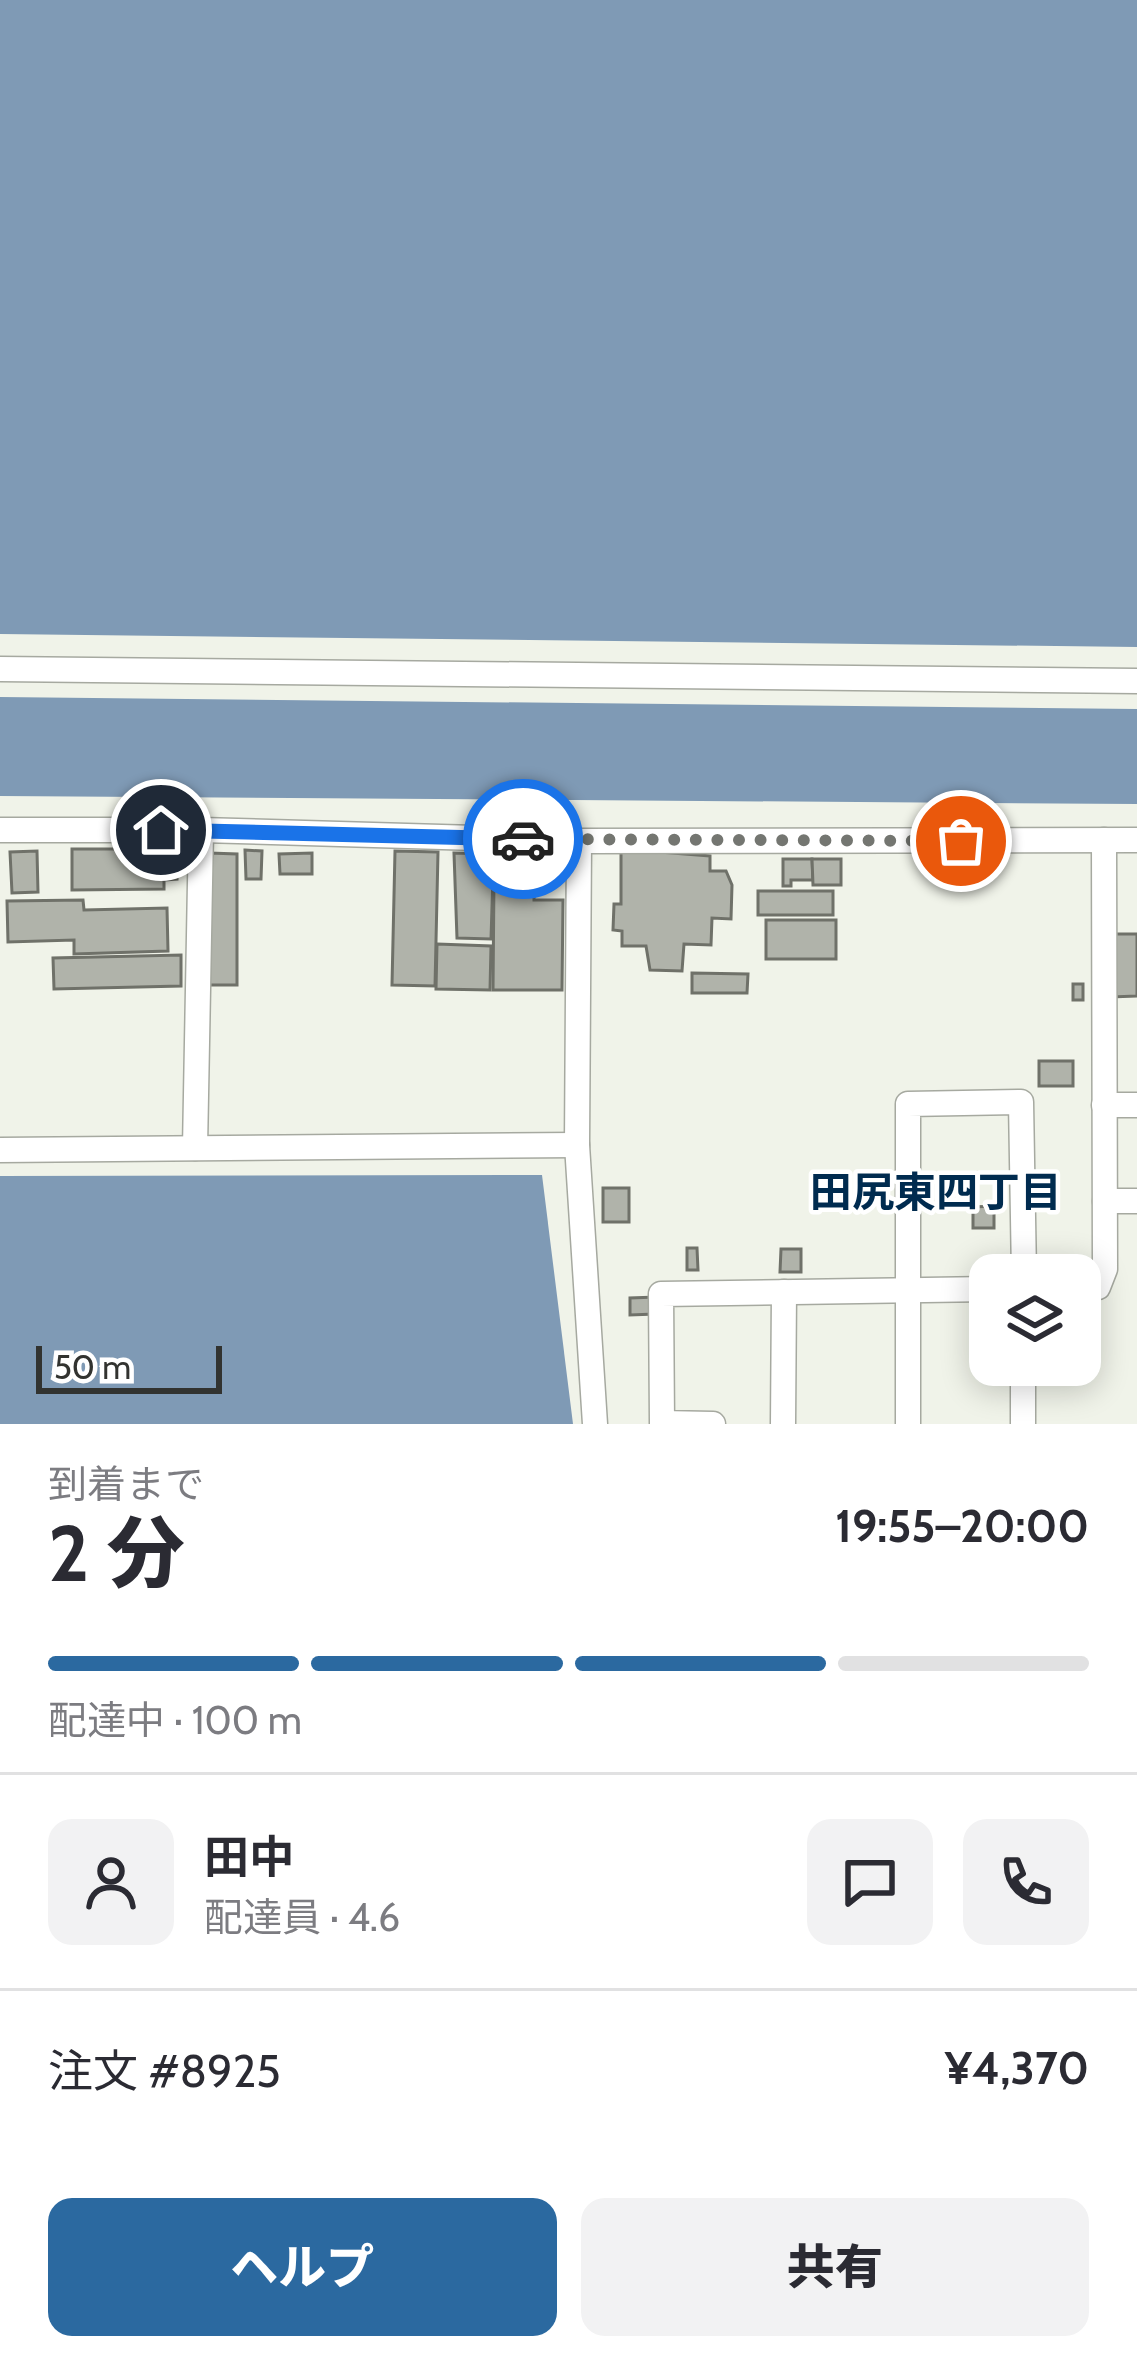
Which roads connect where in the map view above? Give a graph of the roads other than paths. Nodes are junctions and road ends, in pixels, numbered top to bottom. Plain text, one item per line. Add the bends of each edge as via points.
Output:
1 (0, 669) edge
2 (1137, 681) edge
3 (0, 830) edge
4 (201, 830) junction
5 (1104, 840) junction
6 (1137, 840) edge
7 (579, 841) junction
8 (1104, 1105) junction
9 (1137, 1106) edge
10 (577, 1145) junction
11 (195, 1148) junction
12 (0, 1150) edge
13 (1105, 1201) junction
14 (1137, 1201) edge
15 (1024, 1254) edge
16 (1101, 1279) edge
17 (969, 1289) edge
18 (908, 1290) junction
19 (784, 1292) junction
20 (1023, 1386) edge
21 (595, 1424) edge
22 (713, 1424) edge
23 (783, 1424) edge
24 (908, 1424) edge
25 (1022, 1424) edge

1 - 2 street
3 - 4 street
4 - 7 street
4 - 11 street
5 - 6 street
5 - 7 street
5 - 8 street
7 - 10 street
8 - 9 street
8 - 13 street
10 - 11 street
10 - 21 street
11 - 12 street
13 - 14 street
13 - 16 street
15 - 18 street via 1021,1102 908,1104
17 - 18 street
18 - 19 street
18 - 24 street
19 - 22 street via 662,1294 662,1423
19 - 23 street
20 - 25 street

